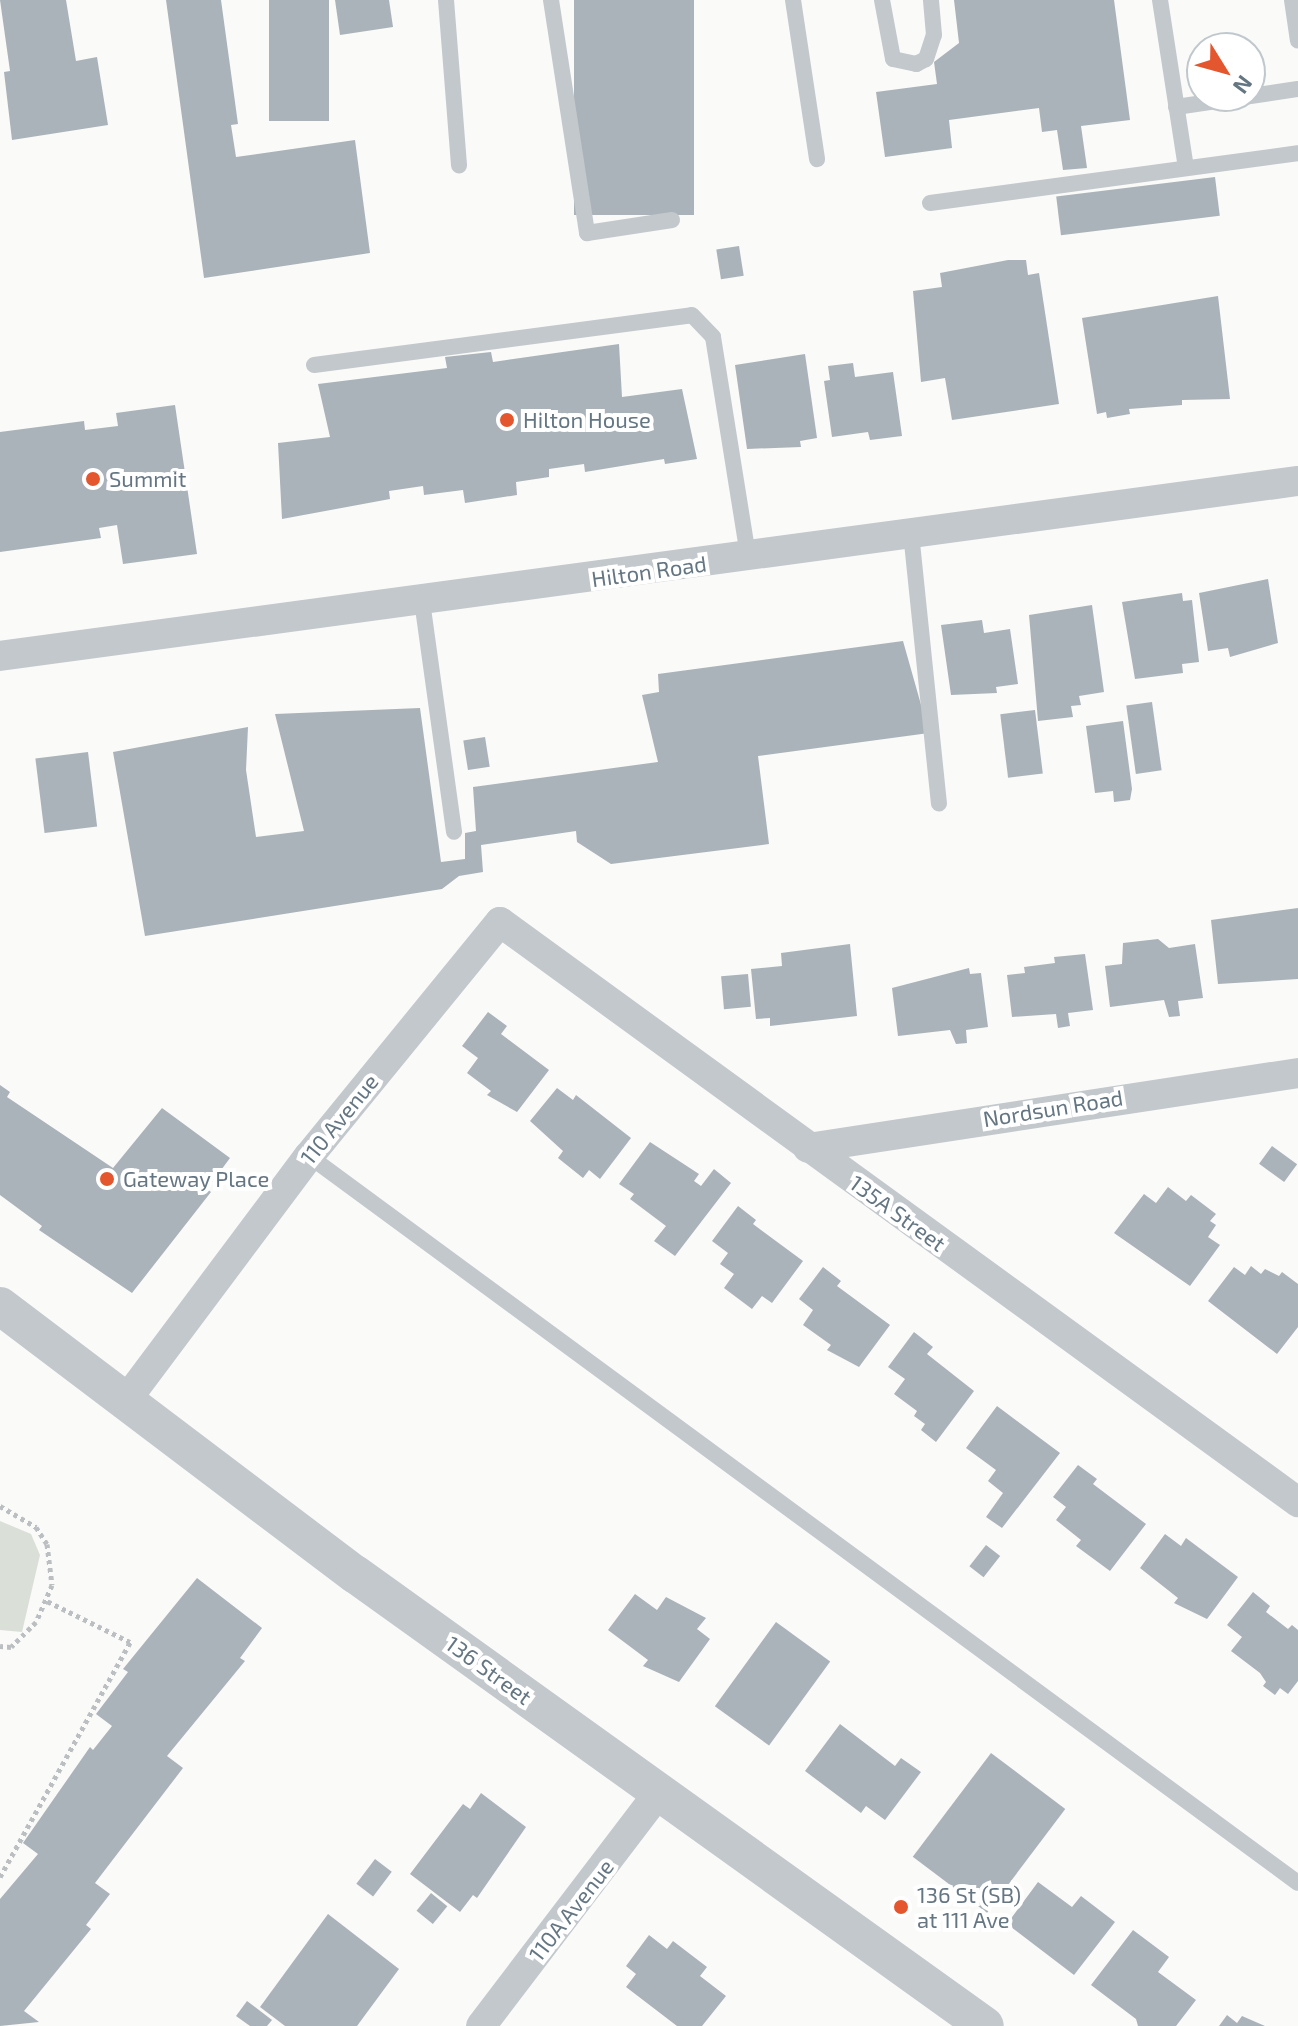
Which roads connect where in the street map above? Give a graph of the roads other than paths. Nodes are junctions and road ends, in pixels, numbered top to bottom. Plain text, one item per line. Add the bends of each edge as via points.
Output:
1 (446, 0) edge
2 (551, 0) edge
3 (793, 0) edge
4 (882, 0) edge
5 (931, 0) edge
6 (1160, 0) edge
7 (1292, 0) edge
8 (1298, 41) edge
9 (1298, 89) edge
10 (1176, 107) junction
11 (1298, 153) edge
12 (817, 159) dead end
13 (459, 165) dead end
14 (1186, 168) junction
15 (930, 203) dead end
16 (672, 220) dead end
17 (314, 365) dead end
18 (1298, 481) edge
19 (911, 533) junction
20 (748, 556) junction
21 (422, 601) junction
22 (0, 656) edge
23 (939, 804) dead end
24 (454, 832) dead end
25 (500, 922) joint
26 (1298, 1073) edge
27 (808, 1148) junction
28 (309, 1156) junction
29 (0, 1306) edge
30 (127, 1399) junction
31 (1298, 1502) edge
32 (659, 1792) junction
33 (1298, 1883) edge
34 (481, 2026) edge
35 (985, 2026) edge

1 - 13 lane
2 - 16 lane via 587,233
3 - 12 lane
4 - 5 lane via 893,59 916,64 926,59 934,35
6 - 10 lane
7 - 8 lane
9 - 10 lane
10 - 14 lane
11 - 14 lane
14 - 15 lane
17 - 20 lane via 692,315 713,337
18 - 19 street, Hilton Road
19 - 20 street, Hilton Road
19 - 23 lane
20 - 21 street, Hilton Road
21 - 22 street, Hilton Road
21 - 24 lane
25 - 27 street, 135A Street
25 - 28 street, 110 Avenue
26 - 27 street, Nordsun Road
27 - 31 street, 135A Street
28 - 30 street, 110 Avenue
28 - 33 lane
29 - 30 street, 136 Street
30 - 32 street, 136 Street via 355,1574
32 - 34 street, 110A Avenue
32 - 35 street, 136 Street

